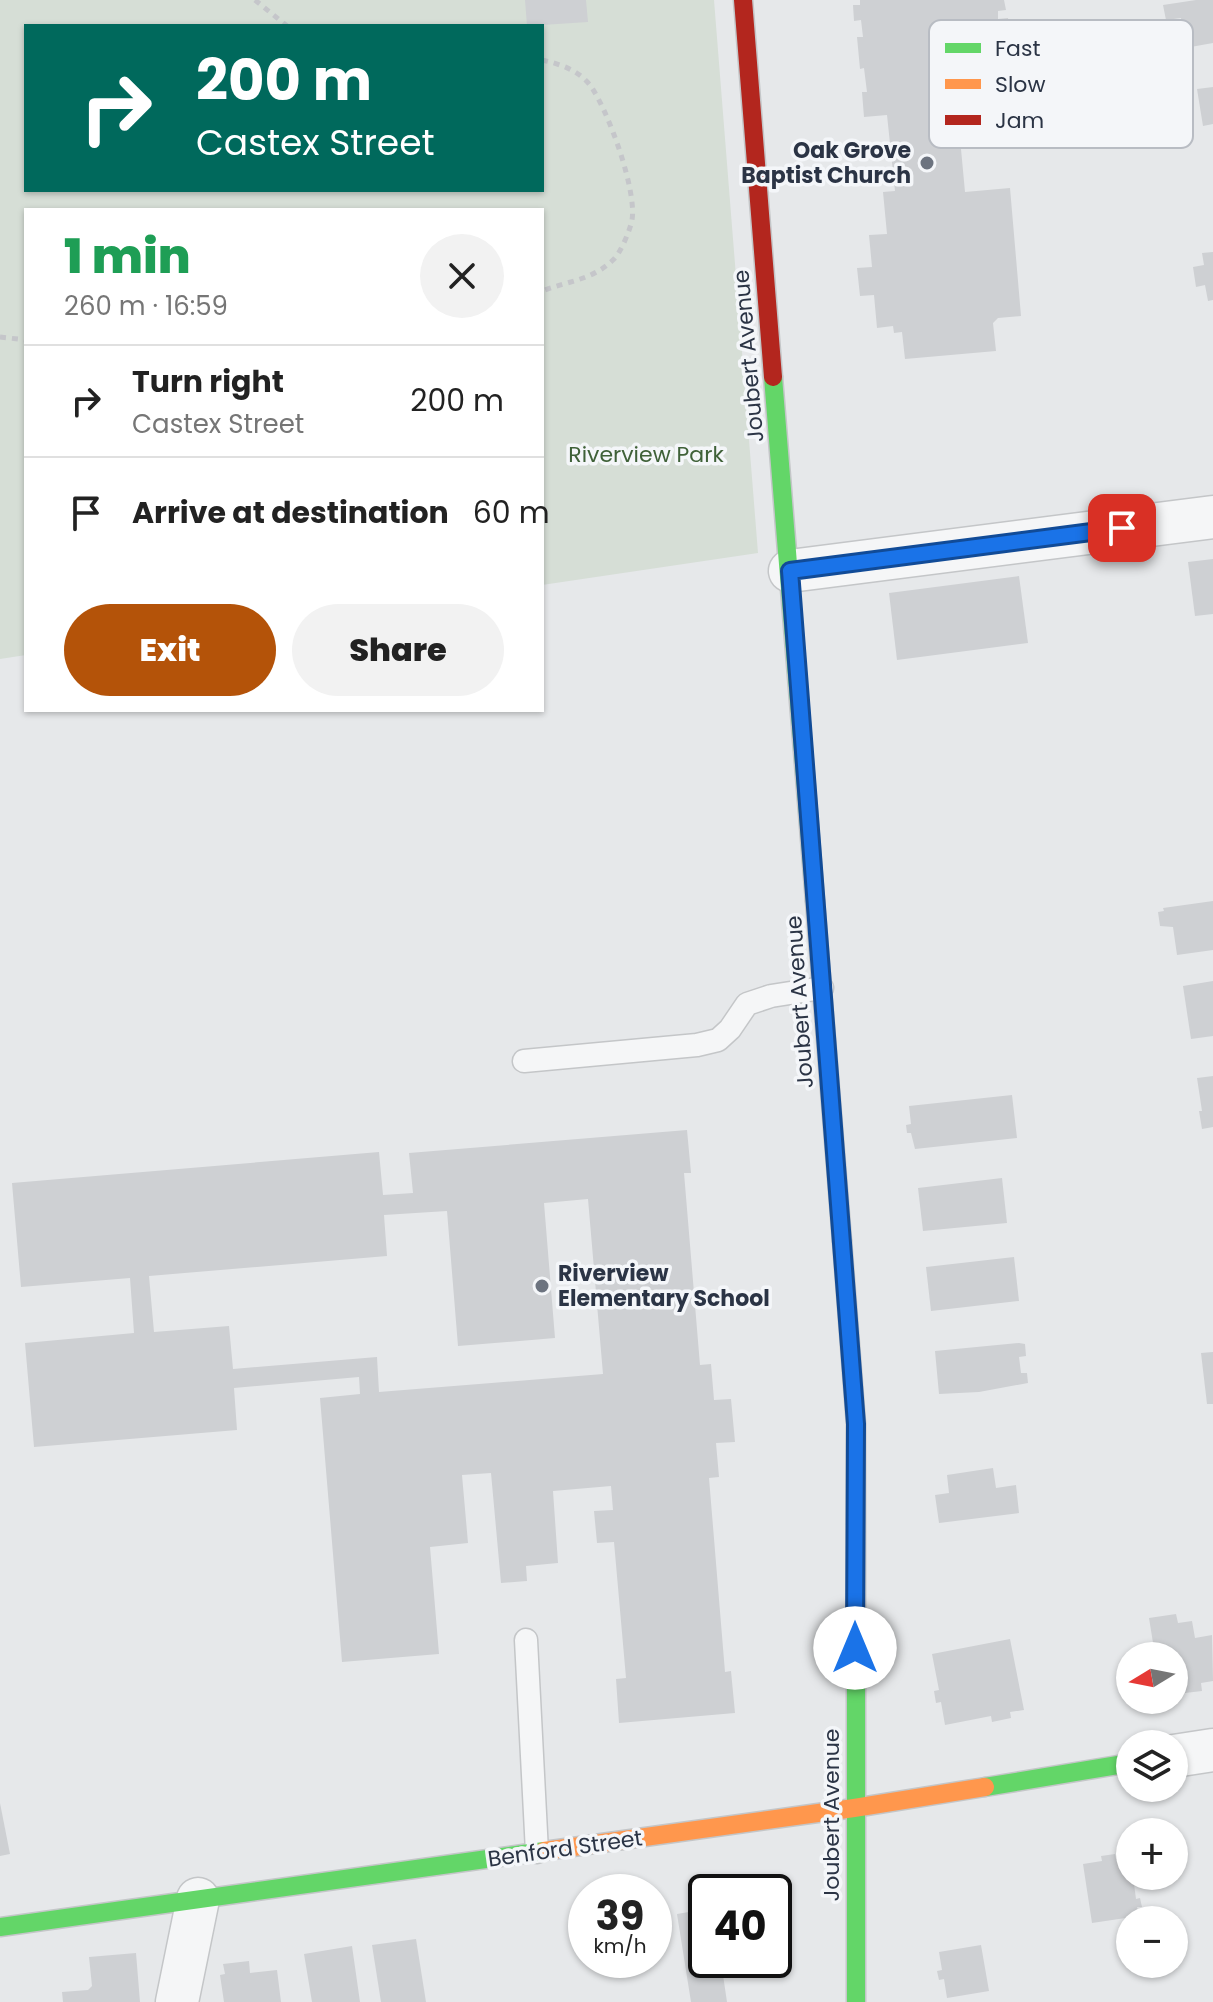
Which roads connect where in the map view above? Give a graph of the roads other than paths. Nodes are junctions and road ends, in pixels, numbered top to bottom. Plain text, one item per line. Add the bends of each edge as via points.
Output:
1 (743, 0) edge
2 (1213, 517) edge
3 (790, 571) junction
4 (822, 988) junction
5 (524, 1061) dead end
6 (526, 1640) dead end
7 (1213, 1750) edge
8 (1188, 1754) edge
9 (1116, 1765) edge
10 (854, 1808) junction
11 (537, 1852) junction
12 (198, 1899) junction
13 (0, 1927) edge
14 (177, 2002) edge
15 (856, 2002) edge

1 - 3 street, Joubert Avenue
2 - 3 street
3 - 4 street, Joubert Avenue
4 - 5 lane via 747,1004 718,1040 682,1048
4 - 10 street, Joubert Avenue via 856,1424
6 - 11 lane
7 - 8 street
9 - 10 street, Benford Street
10 - 11 street, Benford Street
10 - 15 street, Joubert Avenue
11 - 12 street, Benford Street
12 - 13 street, Benford Street
12 - 14 street

